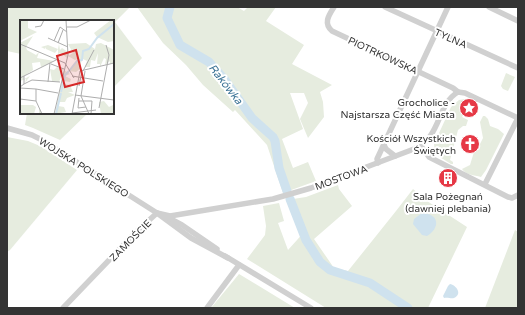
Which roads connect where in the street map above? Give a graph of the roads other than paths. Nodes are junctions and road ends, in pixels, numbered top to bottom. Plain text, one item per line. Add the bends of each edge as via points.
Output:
1 (334, 7) edge
2 (385, 7) edge
3 (448, 7) edge
4 (489, 7) edge
5 (518, 21) edge
6 (436, 31) junction
7 (518, 68) edge
8 (418, 72) junction
9 (458, 92) junction
10 (518, 118) edge
11 (7, 128) edge
12 (384, 145) junction
13 (421, 146) junction
14 (395, 156) junction
15 (378, 163) junction
16 (485, 184) junction
17 (518, 195) edge
18 (284, 196) joint
19 (157, 213) junction
20 (185, 214) junction
21 (182, 225) junction
22 (228, 258) junction
23 (239, 265) junction
24 (65, 308) edge
25 (207, 308) edge
26 (310, 308) edge

1 - 8 street, PIOTRKOWSKA via 327,21 328,28
2 - 6 street, TYLNA
3 - 6 street
4 - 5 street
6 - 7 street, TYLNA
6 - 8 street
8 - 9 street, PIOTRKOWSKA
8 - 12 street
9 - 10 street, PIOTRKOWSKA
9 - 13 street via 447,103 431,137
10 - 16 street
11 - 19 street, WOJSKA POLSKIEGO via 42,140
12 - 14 street via 386,150
12 - 15 street via 377,159
13 - 14 street, MOSTOWA
13 - 16 street via 429,157
14 - 15 street, MOSTOWA
15 - 18 street, MOSTOWA
16 - 17 street via 508,197
18 - 20 street, ZAMOŚCIE via 263,202
19 - 20 street, ZAMOŚCIE via 170,216
19 - 21 street
19 - 22 street via 191,238
19 - 24 street, ZAMOŚCIE
20 - 21 street via 181,219
21 - 22 street
22 - 23 street
23 - 25 street
23 - 26 street

